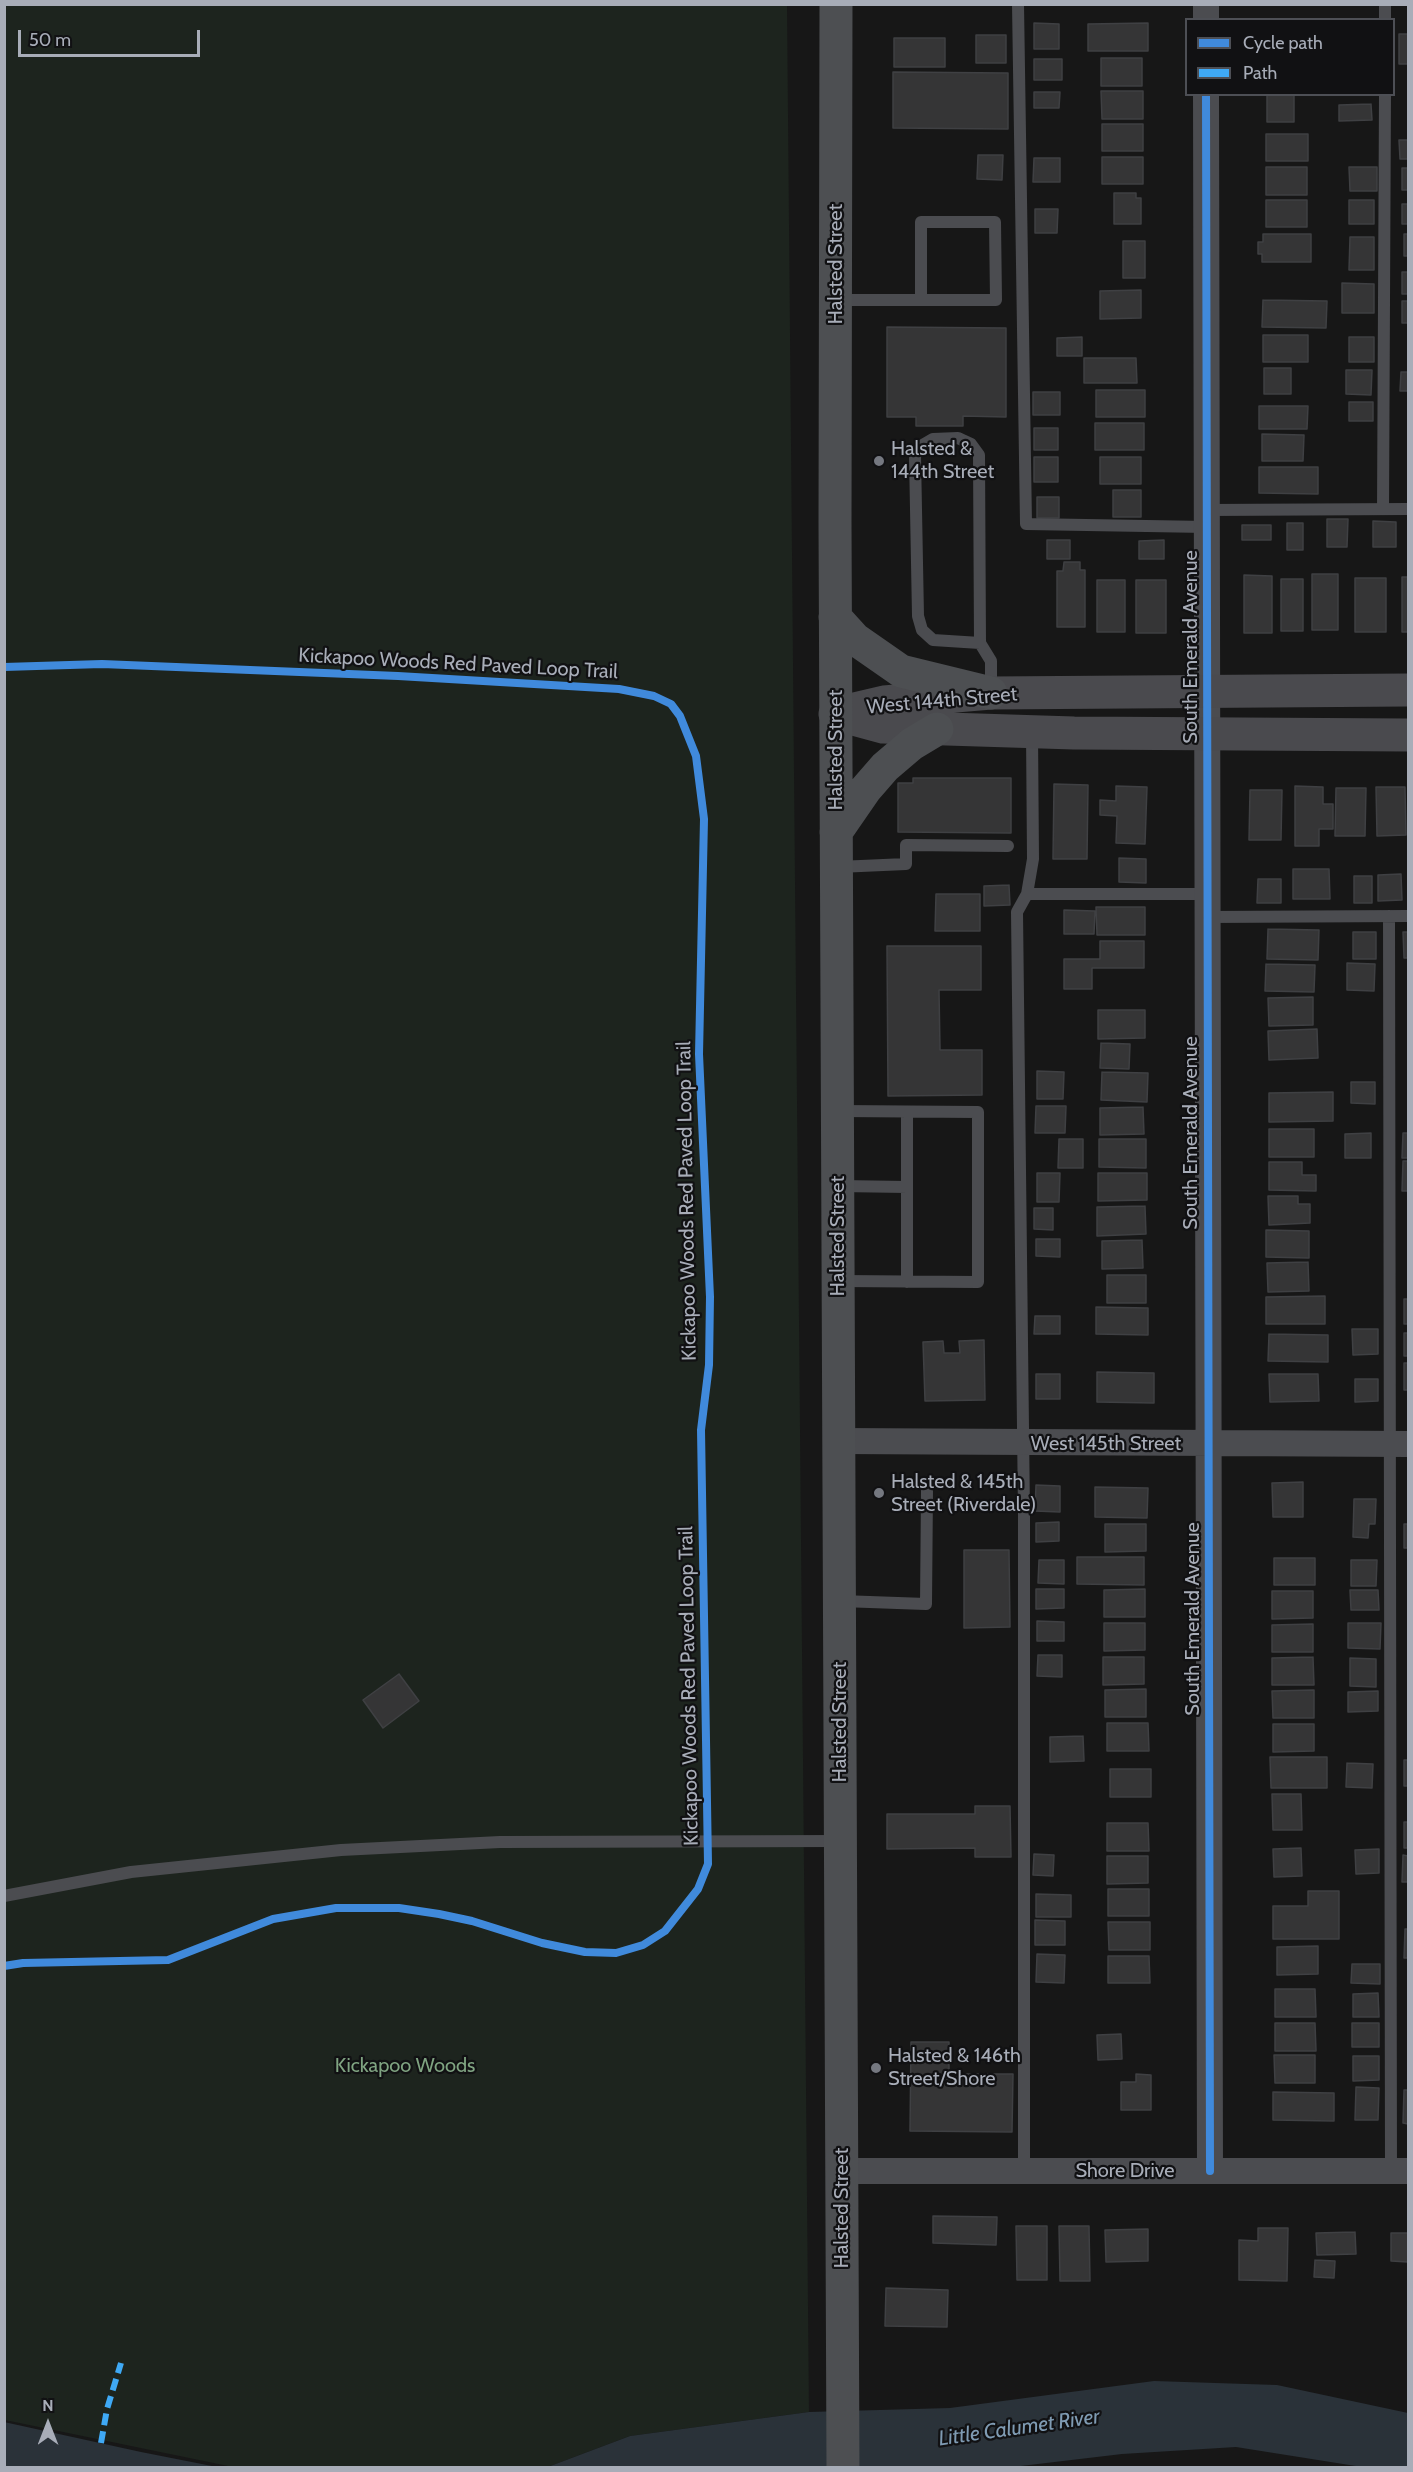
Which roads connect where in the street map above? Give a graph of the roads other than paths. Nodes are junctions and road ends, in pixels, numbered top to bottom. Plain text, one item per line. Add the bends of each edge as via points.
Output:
1 (836, 4) edge
2 (1018, 4) edge
3 (1206, 96) edge
4 (1385, 96) edge
5 (836, 300) junction
6 (921, 300) junction
7 (1383, 509) junction
8 (1408, 509) edge
9 (1207, 518) junction
10 (835, 617) junction
11 (980, 643) junction
12 (1408, 690) edge
13 (1208, 691) junction
14 (992, 693) junction
15 (836, 714) junction
16 (937, 729) junction
17 (1032, 732) junction
18 (1208, 735) junction
19 (1408, 735) edge
20 (836, 832) junction
21 (1008, 846) dead end
22 (836, 867) junction
23 (1027, 894) junction
24 (1208, 905) junction
25 (1389, 916) junction
26 (1408, 916) edge
27 (838, 1111) junction
28 (907, 1112) junction
29 (838, 1186) junction
30 (907, 1187) junction
31 (838, 1281) junction
32 (907, 1282) junction
33 (839, 1441) junction
34 (1024, 1443) junction
35 (1400, 1444) edge
36 (1209, 1445) junction
37 (927, 1491) dead end
38 (839, 1601) junction
39 (841, 1840) junction
40 (4, 1896) edge
41 (842, 2171) junction
42 (1024, 2171) junction
43 (1210, 2171) junction
44 (1400, 2171) edge
45 (843, 2468) edge

1 - 5 main road, Halsted Street
2 - 9 lane via 1026,524
3 - 9 street, South Emerald Avenue
4 - 7 lane
5 - 6 lane
5 - 10 main road, Halsted Street
6 - 6 lane via 996,300 995,222 921,222
7 - 8 lane
7 - 9 lane
9 - 13 street, South Emerald Avenue
10 - 14 main road via 862,644 901,671
10 - 15 main road, Halsted Street
11 - 11 lane via 979,455 971,444 958,438 933,439 921,446 915,456 918,616 922,630 933,640
11 - 14 lane via 991,661
12 - 13 street, West 144th Street
13 - 14 street, West 144th Street
13 - 18 street, South Emerald Avenue
14 - 15 street, West 144th Street via 884,702
15 - 16 street, West 144th Street via 883,727
15 - 20 main road, Halsted Street
16 - 17 street, West 144th Street
16 - 20 main road via 885,767
17 - 18 street, West 144th Street
17 - 23 lane via 1033,859
18 - 19 street, West 144th Street
18 - 24 street, South Emerald Avenue
20 - 22 main road, Halsted Street
21 - 22 lane via 906,845 906,864
22 - 27 main road, Halsted Street
23 - 24 lane
23 - 34 lane via 1017,912
24 - 25 lane
24 - 36 street, South Emerald Avenue
25 - 26 lane
25 - 35 lane
27 - 28 lane
27 - 29 main road, Halsted Street
28 - 30 lane
28 - 32 lane via 978,1112 978,1282
29 - 30 lane
29 - 31 main road, Halsted Street
30 - 32 lane
31 - 32 lane
31 - 33 main road, Halsted Street
33 - 34 street, West 145th Street
33 - 38 main road, Halsted Street
34 - 36 street, West 145th Street
34 - 42 lane
35 - 36 street, West 145th Street
35 - 44 lane
36 - 43 street, South Emerald Avenue
37 - 38 lane via 926,1604
38 - 39 main road, Halsted Street
39 - 40 lane via 500,1842 341,1850 131,1872
39 - 41 main road, Halsted Street
41 - 42 street, Shore Drive
41 - 45 main road, Halsted Street
42 - 43 street, Shore Drive
43 - 44 street, Shore Drive

